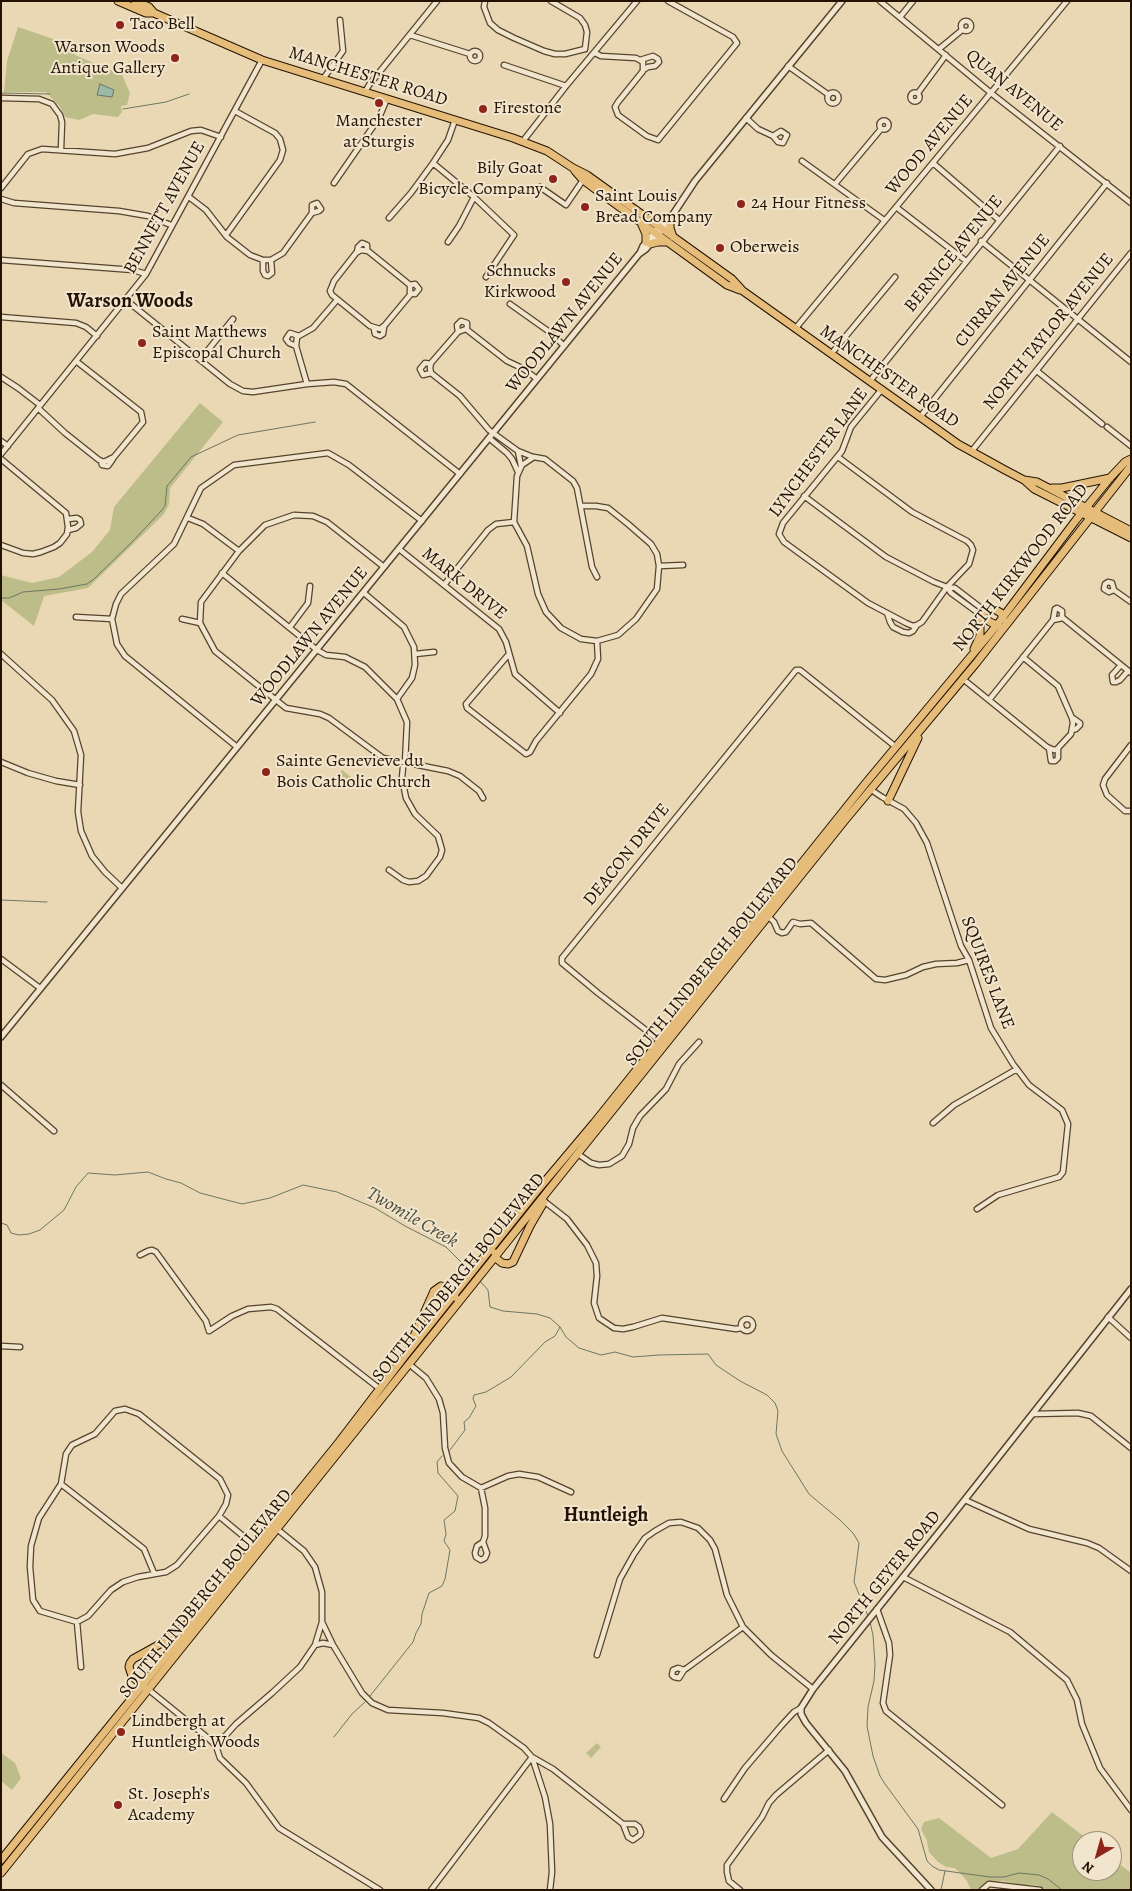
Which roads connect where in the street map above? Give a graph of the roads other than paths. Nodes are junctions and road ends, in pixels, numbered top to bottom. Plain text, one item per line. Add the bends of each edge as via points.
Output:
1 (118, 1) edge
2 (135, 1) edge
3 (437, 1) edge
4 (485, 1) edge
5 (551, 1) edge
6 (637, 1) edge
7 (668, 1) edge
8 (842, 1) edge
9 (880, 1) edge
10 (913, 1) edge
11 (1067, 1) edge
12 (154, 13) junction
13 (900, 17) junction
14 (340, 20) dead end
15 (962, 30) dead end
16 (410, 36) junction
17 (586, 49) junction
18 (939, 49) junction
19 (470, 54) dead end
20 (594, 54) junction
21 (946, 55) junction
22 (262, 60) junction
23 (640, 60) junction
24 (504, 65) dead end
25 (788, 66) junction
26 (643, 70) junction
27 (322, 79) junction
28 (566, 86) junction
29 (365, 92) junction
30 (991, 92) junction
31 (918, 93) dead end
32 (829, 95) dead end
33 (1, 98) edge
34 (387, 99) junction
35 (235, 111) junction
36 (746, 118) junction
37 (455, 120) junction
38 (881, 128) dead end
39 (773, 136) dead end
40 (221, 137) junction
41 (523, 142) junction
42 (1060, 146) junction
43 (60, 149) junction
44 (802, 161) dead end
45 (432, 163) junction
46 (933, 163) junction
47 (573, 168) junction
48 (583, 180) junction
49 (334, 183) dead end
50 (1107, 183) junction
51 (835, 184) junction
52 (540, 187) dead end
53 (1, 188) edge
54 (189, 197) junction
55 (474, 197) junction
56 (1, 199) edge
57 (1131, 202) edge
58 (896, 207) junction
59 (312, 213) dead end
60 (389, 218) dead end
61 (668, 219) junction
62 (649, 220) junction
63 (884, 220) junction
64 (999, 220) junction
65 (641, 222) junction
66 (172, 225) junction
67 (658, 231) junction
68 (226, 235) junction
69 (671, 240) junction
70 (981, 241) junction
71 (448, 242) dead end
72 (648, 243) junction
73 (1131, 253) edge
74 (1, 260) edge
75 (263, 260) junction
76 (271, 260) junction
77 (966, 261) junction
78 (146, 274) junction
79 (486, 277) dead end
80 (895, 278) dead end
81 (1030, 280) junction
82 (126, 300) junction
83 (337, 300) junction
84 (510, 304) dead end
85 (1, 317) edge
86 (233, 319) dead end
87 (1078, 319) junction
88 (795, 329) junction
89 (467, 330) junction
90 (458, 332) junction
91 (96, 336) junction
92 (299, 336) junction
93 (296, 346) junction
94 (564, 346) junction
95 (831, 354) junction
96 (200, 360) junction
97 (76, 361) junction
98 (1131, 362) edge
99 (431, 364) junction
100 (1036, 371) junction
101 (431, 373) junction
102 (1, 377) edge
103 (537, 379) junction
104 (870, 380) junction
105 (307, 384) junction
106 (882, 389) junction
107 (39, 407) junction
108 (920, 417) junction
109 (1102, 424) dead end
110 (1107, 427) dead end
111 (493, 433) junction
112 (489, 438) junction
113 (1, 441) edge
114 (8, 446) junction
115 (1131, 446) edge
116 (518, 451) junction
117 (971, 452) junction
118 (1, 454) edge
119 (838, 457) junction
120 (534, 458) junction
121 (1, 459) edge
122 (1131, 459) edge
123 (521, 466) junction
124 (1131, 466) edge
125 (518, 472) junction
126 (460, 474) junction
127 (1110, 478) junction
128 (1024, 480) junction
129 (1048, 488) junction
130 (804, 496) junction
131 (581, 506) junction
132 (1084, 510) junction
133 (1093, 515) junction
134 (188, 518) junction
135 (68, 519) junction
136 (422, 520) junction
137 (514, 522) junction
138 (68, 530) junction
139 (1131, 531) edge
140 (1131, 538) edge
141 (1, 545) edge
142 (399, 549) junction
143 (239, 551) junction
144 (683, 565) dead end
145 (659, 566) junction
146 (384, 567) junction
147 (222, 573) junction
148 (596, 577) dead end
149 (444, 584) junction
150 (310, 586) dead end
151 (947, 587) junction
152 (1114, 590) dead end
153 (364, 593) junction
154 (1131, 602) edge
155 (887, 613) junction
156 (983, 613) junction
157 (76, 616) dead end
158 (1003, 617) junction
159 (1062, 618) junction
160 (182, 619) dead end
161 (112, 620) junction
162 (1053, 620) junction
163 (200, 623) junction
164 (917, 625) junction
165 (997, 625) junction
166 (290, 627) junction
167 (1004, 627) junction
168 (597, 641) junction
169 (317, 650) junction
170 (434, 652) dead end
171 (1, 654) edge
172 (415, 654) junction
173 (509, 654) junction
174 (971, 657) junction
175 (1023, 657) junction
176 (1121, 664) junction
177 (1130, 672) edge
178 (963, 679) junction
179 (397, 699) junction
180 (275, 700) junction
181 (989, 700) junction
182 (940, 701) junction
183 (560, 713) junction
184 (926, 724) junction
185 (1131, 745) edge
186 (237, 746) junction
187 (896, 747) junction
188 (1049, 748) junction
189 (1058, 749) junction
190 (1, 762) edge
191 (405, 763) junction
192 (80, 785) junction
193 (868, 787) junction
194 (483, 798) dead end
195 (888, 801) junction
196 (1131, 811) edge
197 (389, 870) dead end
198 (122, 888) junction
199 (768, 916) junction
200 (1, 959) edge
201 (969, 960) junction
202 (40, 988) junction
203 (1, 1037) edge
204 (660, 1041) junction
205 (699, 1042) dead end
206 (1017, 1069) junction
207 (1, 1085) edge
208 (934, 1123) dead end
209 (54, 1131) dead end
210 (578, 1154) junction
211 (548, 1190) junction
212 (544, 1201) junction
213 (977, 1209) dead end
214 (496, 1243) junction
215 (140, 1255) dead end
216 (496, 1255) junction
217 (1131, 1289) edge
218 (454, 1294) junction
219 (455, 1307) junction
220 (1108, 1318) junction
221 (742, 1328) dead end
222 (1131, 1338) edge
223 (1, 1346) edge
224 (20, 1347) dead end
225 (404, 1357) junction
226 (409, 1364) junction
227 (380, 1389) junction
228 (1033, 1414) junction
229 (1131, 1448) edge
230 (61, 1484) junction
231 (481, 1488) junction
232 (571, 1492) dead end
233 (965, 1500) junction
234 (219, 1516) junction
235 (277, 1529) junction
236 (482, 1542) dead end
237 (255, 1546) junction
238 (1131, 1571) edge
239 (154, 1573) junction
240 (902, 1577) junction
241 (875, 1612) junction
242 (198, 1616) junction
243 (77, 1622) junction
244 (322, 1622) junction
245 (743, 1627) junction
246 (314, 1645) junction
247 (333, 1645) junction
248 (596, 1655) dead end
249 (81, 1667) dead end
250 (684, 1670) dead end
251 (142, 1685) junction
252 (813, 1689) junction
253 (149, 1690) junction
254 (801, 1708) junction
255 (216, 1746) junction
256 (829, 1750) junction
257 (532, 1757) junction
258 (724, 1799) dead end
259 (1002, 1805) dead end
260 (1131, 1810) edge
261 (623, 1824) junction
262 (1, 1860) edge
263 (1, 1873) edge
264 (380, 1890) edge
265 (431, 1890) edge
266 (550, 1890) edge
267 (740, 1890) edge
268 (931, 1890) edge
269 (982, 1890) edge
270 (1040, 1890) edge

1 - 12 main road, MANCHESTER ROAD via 146,13
2 - 12 main road, MANCHESTER ROAD
3 - 16 street
4 - 17 street via 490,23 520,41 555,54
5 - 17 street via 580,18 587,32
6 - 20 street
7 - 26 street via 734,37 737,43 656,140 618,114 615,107
8 - 25 street, WOODLAWN AVENUE
9 - 13 street, QUAN AVENUE
10 - 13 street
11 - 30 street, WOOD AVENUE
12 - 22 main road, MANCHESTER ROAD
13 - 18 street, QUAN AVENUE
14 - 27 street via 343,50
15 - 18 street
16 - 19 street
16 - 29 street
17 - 20 street
18 - 21 street, QUAN AVENUE
20 - 23 street
20 - 28 street
21 - 30 street, QUAN AVENUE
21 - 31 street
22 - 27 main road, MANCHESTER ROAD
22 - 35 street, BENNETT AVENUE
23 - 26 street
23 - 26 street via 652,56 659,62
24 - 28 street
25 - 32 street
25 - 36 street, WOODLAWN AVENUE
27 - 29 main road, MANCHESTER ROAD
28 - 41 street
29 - 34 main road, MANCHESTER ROAD
30 - 42 street, QUAN AVENUE
30 - 46 street, WOOD AVENUE
33 - 43 street via 39,99 52,104 62,122
34 - 37 main road, MANCHESTER ROAD
34 - 49 street via 379,118
35 - 40 street, BENNETT AVENUE
35 - 68 street via 275,133 283,150 280,160
36 - 39 street
36 - 61 street, WOODLAWN AVENUE
37 - 41 main road, MANCHESTER ROAD
37 - 45 street via 448,140
38 - 51 street
40 - 43 street via 201,130 191,131 148,148 115,154
40 - 54 street, BENNETT AVENUE
41 - 47 main road, MANCHESTER ROAD via 546,151
42 - 50 street, QUAN AVENUE
42 - 64 street, BERNICE AVENUE
43 - 53 street via 42,148 28,154
44 - 51 street
45 - 55 street
45 - 60 street
46 - 58 street, WOOD AVENUE
46 - 64 street
47 - 48 main road, MANCHESTER ROAD
47 - 62 main road, MANCHESTER ROAD
48 - 52 street via 566,204
48 - 65 main road, MANCHESTER ROAD
50 - 57 street, QUAN AVENUE
50 - 81 street, CURRAN AVENUE
51 - 63 street
54 - 66 street, BENNETT AVENUE
54 - 68 street via 206,210
55 - 71 street
55 - 79 street via 514,235
56 - 66 street via 14,204 119,211 148,216
58 - 63 street, WOOD AVENUE
58 - 77 street
59 - 76 street via 284,253
61 - 62 main road
61 - 67 street, WOODLAWN AVENUE
61 - 69 main road
62 - 67 main road, MANCHESTER ROAD
63 - 88 street, WOOD AVENUE
64 - 70 street, BERNICE AVENUE
65 - 67 main road, MANCHESTER ROAD
65 - 72 main road
66 - 78 street, BENNETT AVENUE
67 - 69 main road, MANCHESTER ROAD
67 - 72 street, WOODLAWN AVENUE
68 - 75 street via 250,255
69 - 72 main road
69 - 88 main road, MANCHESTER ROAD via 732,279 742,291
70 - 77 street, BERNICE AVENUE
70 - 81 street
72 - 94 street, WOODLAWN AVENUE
73 - 87 street, NORTH TAYLOR AVENUE
74 - 78 street via 133,270
75 - 76 street
75 - 76 street via 263,271 268,276 272,272
77 - 104 street, BERNICE AVENUE
78 - 82 street, BENNETT AVENUE
80 - 95 street
81 - 87 street
81 - 108 street, CURRAN AVENUE
82 - 91 street, BENNETT AVENUE
82 - 96 street
83 - 83 street via 374,328 384,327 411,289 362,251 330,287
83 - 92 street via 313,328
84 - 94 street via 545,328
85 - 91 street via 76,323
86 - 96 street
87 - 98 street
87 - 100 street, NORTH TAYLOR AVENUE
88 - 95 main road, MANCHESTER ROAD
89 - 90 street
89 - 90 street via 467,323 461,321 457,325
89 - 103 street via 506,361
90 - 99 street
91 - 97 street, BENNETT AVENUE
92 - 93 street
92 - 93 street via 290,333 286,339
93 - 105 street
94 - 103 street, WOODLAWN AVENUE
95 - 104 main road, MANCHESTER ROAD
96 - 105 street via 243,391
97 - 107 street, BENNETT AVENUE
97 - 107 street via 141,412 143,422 113,458 103,462 65,433
99 - 101 street
99 - 101 street via 420,369 423,375
100 - 109 street
100 - 117 street, NORTH TAYLOR AVENUE
101 - 111 street via 460,396
102 - 107 street
103 - 111 street, WOODLAWN AVENUE
104 - 106 main road, MANCHESTER ROAD
105 - 126 street via 346,384
106 - 108 main road, MANCHESTER ROAD
106 - 119 street, LYNCHESTER LANE via 852,427
107 - 114 street, BENNETT AVENUE
108 - 117 main road, MANCHESTER ROAD
110 - 115 street
111 - 112 street, WOODLAWN AVENUE
111 - 116 street
112 - 125 street via 507,453
112 - 126 street, WOODLAWN AVENUE
113 - 114 street
114 - 118 street, BENNETT AVENUE
116 - 120 street
116 - 123 street
117 - 128 main road, MANCHESTER ROAD
119 - 130 street, LYNCHESTER LANE
119 - 151 street via 912,512 971,545 973,550 969,564
120 - 123 street
120 - 131 street via 545,459 568,476 577,488
121 - 135 street via 66,513
122 - 127 main road, NORTH KIRKWOOD ROAD
123 - 125 street
124 - 133 main road, NORTH KIRKWOOD ROAD
125 - 137 street
126 - 136 street, WOODLAWN AVENUE
127 - 129 main road
127 - 132 main road, NORTH KIRKWOOD ROAD
128 - 129 main road, MANCHESTER ROAD
128 - 132 main road, MANCHESTER ROAD via 1034,489
129 - 132 main road, MANCHESTER ROAD
130 - 151 street via 886,557
130 - 155 street, LYNCHESTER LANE via 783,524 780,534 784,542 868,603
131 - 145 street via 608,508 651,544
131 - 148 street
132 - 133 main road, MANCHESTER ROAD
132 - 158 main road, NORTH KIRKWOOD ROAD
133 - 139 main road, MANCHESTER ROAD
133 - 140 main road, MANCHESTER ROAD
133 - 167 main road, NORTH KIRKWOOD ROAD
134 - 136 street via 202,488 234,465 328,453
134 - 143 street via 203,524
134 - 161 street via 174,544 118,598
135 - 138 street
135 - 138 street via 76,518 81,524
136 - 142 street, WOODLAWN AVENUE
137 - 149 street via 496,524 488,530
137 - 168 street via 527,546 538,594 546,612 561,628 581,639
138 - 141 street via 54,547 33,554
142 - 146 street, WOODLAWN AVENUE
142 - 149 street, MARK DRIVE
143 - 146 street via 265,525 294,515 313,516 328,522
143 - 147 street
144 - 145 street
145 - 168 street via 657,589 636,619 618,635
146 - 153 street, WOODLAWN AVENUE
147 - 163 street via 202,602
147 - 166 street
149 - 173 street, MARK DRIVE via 499,629
150 - 166 street via 308,603
151 - 156 street via 955,588
151 - 164 street
152 - 154 street
153 - 169 street, WOODLAWN AVENUE
153 - 172 street via 404,627 412,640
155 - 164 street
155 - 164 street via 893,627 903,632 913,631
156 - 158 main road via 994,610
156 - 165 main road
156 - 174 main road via 980,636
157 - 161 street
158 - 165 main road, NORTH KIRKWOOD ROAD
158 - 167 main road
159 - 162 street
159 - 162 street via 1062,611 1057,608
159 - 176 street
160 - 163 street
161 - 186 street via 117,644 125,656
162 - 175 street
163 - 180 street via 215,651
165 - 167 main road
165 - 174 main road, NORTH KIRKWOOD ROAD
166 - 169 street
167 - 178 main road, NORTH KIRKWOOD ROAD
168 - 183 street via 598,659 594,669
169 - 179 street via 326,655 345,657 365,667
169 - 180 street, WOODLAWN AVENUE
170 - 172 street
171 - 192 street via 52,700 74,731 81,756
172 - 179 street via 412,678
173 - 183 street, MARK DRIVE via 515,674
173 - 183 street via 466,704 467,708 526,754
174 - 182 main road, NORTH KIRKWOOD ROAD
175 - 181 street
175 - 189 street via 1058,686 1072,718 1072,730
176 - 177 street
176 - 177 street via 1112,675 1113,682
178 - 181 street
178 - 182 main road, NORTH KIRKWOOD ROAD
179 - 191 street via 407,722
180 - 186 street, WOODLAWN AVENUE
180 - 191 street via 286,708 329,718 383,758
181 - 188 street
182 - 184 main road, SOUTH LINDBERGH BOULEVARD
182 - 187 main road, SOUTH LINDBERGH BOULEVARD
184 - 193 main road, SOUTH LINDBERGH BOULEVARD
184 - 195 main road
185 - 196 street via 1103,785 1107,795
186 - 198 street, WOODLAWN AVENUE
187 - 193 main road, SOUTH LINDBERGH BOULEVARD
187 - 204 street, DEACON DRIVE via 796,670 562,958 562,963
188 - 189 street
188 - 189 street via 1051,761 1055,762
190 - 192 street via 28,773
191 - 194 street via 454,774 479,791
191 - 197 street via 402,778 406,798 416,814 438,836 442,850 426,876 418,881 403,880
192 - 198 street via 78,812 81,831 88,848 105,872
193 - 195 street, SQUIRES LANE
193 - 199 main road, SOUTH LINDBERGH BOULEVARD
193 - 204 main road, SOUTH LINDBERGH BOULEVARD
195 - 201 street, SQUIRES LANE via 904,809 922,832 961,946
198 - 202 street, WOODLAWN AVENUE
199 - 201 street via 782,933 792,922 811,923 869,974 885,980 923,967
199 - 210 main road, SOUTH LINDBERGH BOULEVARD
200 - 202 street
201 - 206 street, SQUIRES LANE via 991,1028
202 - 203 street, WOODLAWN AVENUE
204 - 214 main road, SOUTH LINDBERGH BOULEVARD
205 - 210 street via 679,1064 666,1089 640,1116 622,1156 609,1164 599,1165
206 - 208 street via 953,1106
206 - 213 street, SQUIRES LANE via 1034,1090 1062,1110 1066,1117 1063,1172 1059,1177 998,1195
207 - 209 street
210 - 211 main road, SOUTH LINDBERGH BOULEVARD
211 - 212 main road
211 - 216 main road, SOUTH LINDBERGH BOULEVARD
212 - 216 main road via 516,1259 504,1264
212 - 221 street via 567,1219 587,1246 596,1263 594,1302 599,1318 614,1328 633,1327 662,1318
214 - 216 main road
214 - 218 main road, SOUTH LINDBERGH BOULEVARD
215 - 227 street via 152,1250 156,1252 206,1321 209,1331 248,1309 277,1309
216 - 219 main road, SOUTH LINDBERGH BOULEVARD
217 - 220 street, NORTH GEYER ROAD
218 - 219 main road
218 - 225 main road, SOUTH LINDBERGH BOULEVARD
218 - 225 main road via 441,1286 434,1291
219 - 226 main road, SOUTH LINDBERGH BOULEVARD
220 - 222 street
220 - 228 street, NORTH GEYER ROAD
223 - 224 street
225 - 227 main road, SOUTH LINDBERGH BOULEVARD
226 - 231 street via 429,1382 439,1399 449,1462 462,1477
226 - 235 main road, SOUTH LINDBERGH BOULEVARD
227 - 237 main road, SOUTH LINDBERGH BOULEVARD
228 - 229 street via 1078,1412 1091,1416
228 - 233 street, NORTH GEYER ROAD
230 - 234 street via 66,1454 72,1445 95,1434 115,1411 130,1409 220,1479 228,1495
230 - 239 street via 144,1549
230 - 243 street via 34,1529 30,1567 33,1600 40,1611
231 - 232 street via 519,1474 538,1477
231 - 236 street via 485,1522
233 - 238 street via 1029,1529 1099,1548
233 - 240 street, NORTH GEYER ROAD
234 - 237 street
234 - 239 street via 177,1565 166,1572
235 - 244 street via 304,1551 315,1567 322,1592
235 - 253 main road, SOUTH LINDBERGH BOULEVARD
237 - 242 main road, SOUTH LINDBERGH BOULEVARD
239 - 243 street via 123,1582 111,1590 88,1616
240 - 241 street, NORTH GEYER ROAD
240 - 260 street via 1010,1632 1066,1680 1077,1700 1082,1724 1100,1768
241 - 252 street, NORTH GEYER ROAD
241 - 259 street via 889,1643 883,1703 886,1711
242 - 251 main road, SOUTH LINDBERGH BOULEVARD
242 - 251 main road via 133,1659 129,1672
243 - 249 street
244 - 246 street
244 - 247 street
245 - 248 street via 727,1595 710,1540 691,1524 669,1523 645,1538 624,1569
245 - 250 street
245 - 252 street via 771,1656
246 - 247 street via 323,1642
246 - 255 street via 300,1667
247 - 257 street via 362,1693 379,1707 479,1718 508,1735
251 - 253 main road
251 - 262 main road, SOUTH LINDBERGH BOULEVARD
252 - 254 street, NORTH GEYER ROAD
253 - 255 street
253 - 263 main road, SOUTH LINDBERGH BOULEVARD
254 - 256 street via 806,1723
254 - 258 street via 745,1768
255 - 264 street via 220,1758 246,1783 279,1828
256 - 267 street via 776,1795 727,1865 729,1882
256 - 268 street via 882,1837
257 - 261 street via 553,1769
257 - 265 street
257 - 266 street via 550,1824
261 - 261 street via 628,1837 633,1840 640,1835 635,1824
269 - 270 street via 989,1884

